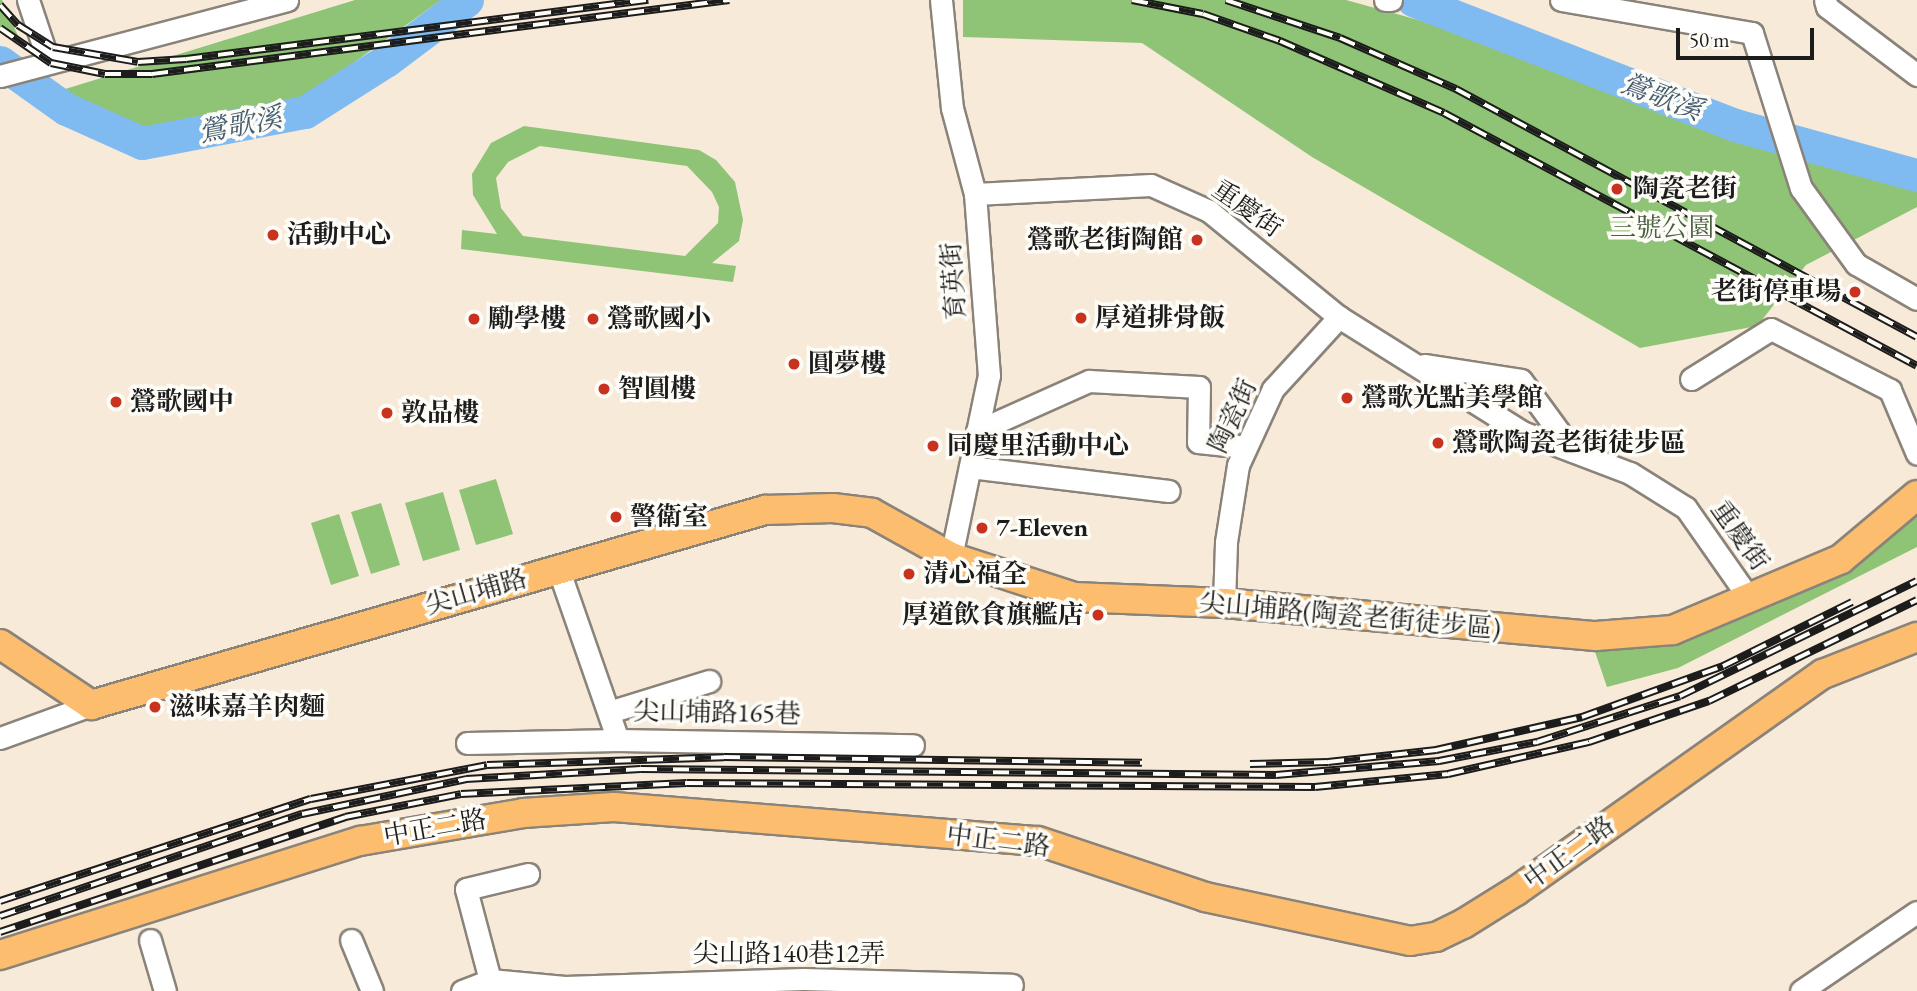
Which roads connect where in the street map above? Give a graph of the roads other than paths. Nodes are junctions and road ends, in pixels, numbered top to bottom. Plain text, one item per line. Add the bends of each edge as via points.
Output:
1 (28, 0) edge
2 (287, 0) edge
3 (941, 0) edge
4 (1385, 0) edge
5 (1391, 0) edge
6 (1561, 0) edge
7 (1825, 0) edge
8 (44, 64) junction
9 (1917, 75) edge
10 (0, 76) edge
11 (975, 194) junction
12 (1917, 299) edge
13 (1339, 317) junction
14 (1415, 364) junction
15 (1691, 379) dead end
16 (978, 431) junction
17 (1246, 447) junction
18 (1573, 451) junction
19 (1917, 454) edge
20 (970, 467) junction
21 (1169, 491) dead end
22 (1917, 495) edge
23 (951, 557) junction
24 (558, 568) junction
25 (1749, 598) junction
26 (1224, 603) junction
27 (1917, 638) edge
28 (0, 644) edge
29 (709, 681) dead end
30 (91, 705) junction
31 (608, 712) junction
32 (0, 737) edge
33 (618, 740) junction
34 (467, 743) dead end
35 (913, 745) dead end
36 (528, 874) dead end
37 (1917, 912) edge
38 (150, 940) dead end
39 (351, 940) dead end
40 (0, 955) edge
41 (490, 980) junction
42 (1012, 985) dead end
43 (801, 987) edge
44 (566, 989) edge
45 (165, 991) edge
46 (372, 991) edge
47 (461, 991) edge
48 (1801, 991) edge

1 - 8 street
2 - 8 street
3 - 11 street, 育英街 via 952,108
4 - 5 street
6 - 12 street via 1752,33 1801,188 1856,264
7 - 9 street via 1827,7
8 - 10 street
11 - 13 street, 重慶街 via 1151,186 1209,211
11 - 16 street, 育英街 via 989,375
13 - 14 street, 重慶街
13 - 17 street, 陶瓷街 via 1273,389
14 - 18 street, 重慶街 via 1522,432
14 - 18 street, 重慶街 via 1521,380
15 - 19 street via 1771,329 1890,390
16 - 17 street via 1089,380 1199,387 1198,442
16 - 20 street, 育英街
17 - 26 street, 陶瓷街 via 1238,465 1226,542
18 - 25 street, 重慶街 via 1630,473 1686,509
20 - 21 street
20 - 23 street, 育英街
22 - 25 main road via 1841,559
23 - 24 main road, 尖山埔路 via 872,513 765,510
23 - 26 main road, 尖山埔路(陶瓷老街徒步區) via 1074,597
24 - 30 main road, 尖山埔路
24 - 31 street, 尖山埔路165巷
25 - 26 main road, 尖山埔路(陶瓷老街徒步區) via 1673,630 1596,636
27 - 40 main road, 中正二路 via 1823,674 1516,891 1436,937 1410,941 1205,897 1038,841 614,807 523,813 360,841
28 - 30 main road
29 - 31 street
30 - 32 street, 尖山埔路
31 - 33 street, 尖山埔路165巷
33 - 34 street
33 - 35 street, 尖山埔路165巷
36 - 41 street via 466,889
37 - 48 street
38 - 45 street
39 - 46 street
41 - 44 street, 尖山路140巷12弄
41 - 47 street
42 - 43 street, 尖山路140巷12弄
43 - 44 street, 尖山路140巷12弄

